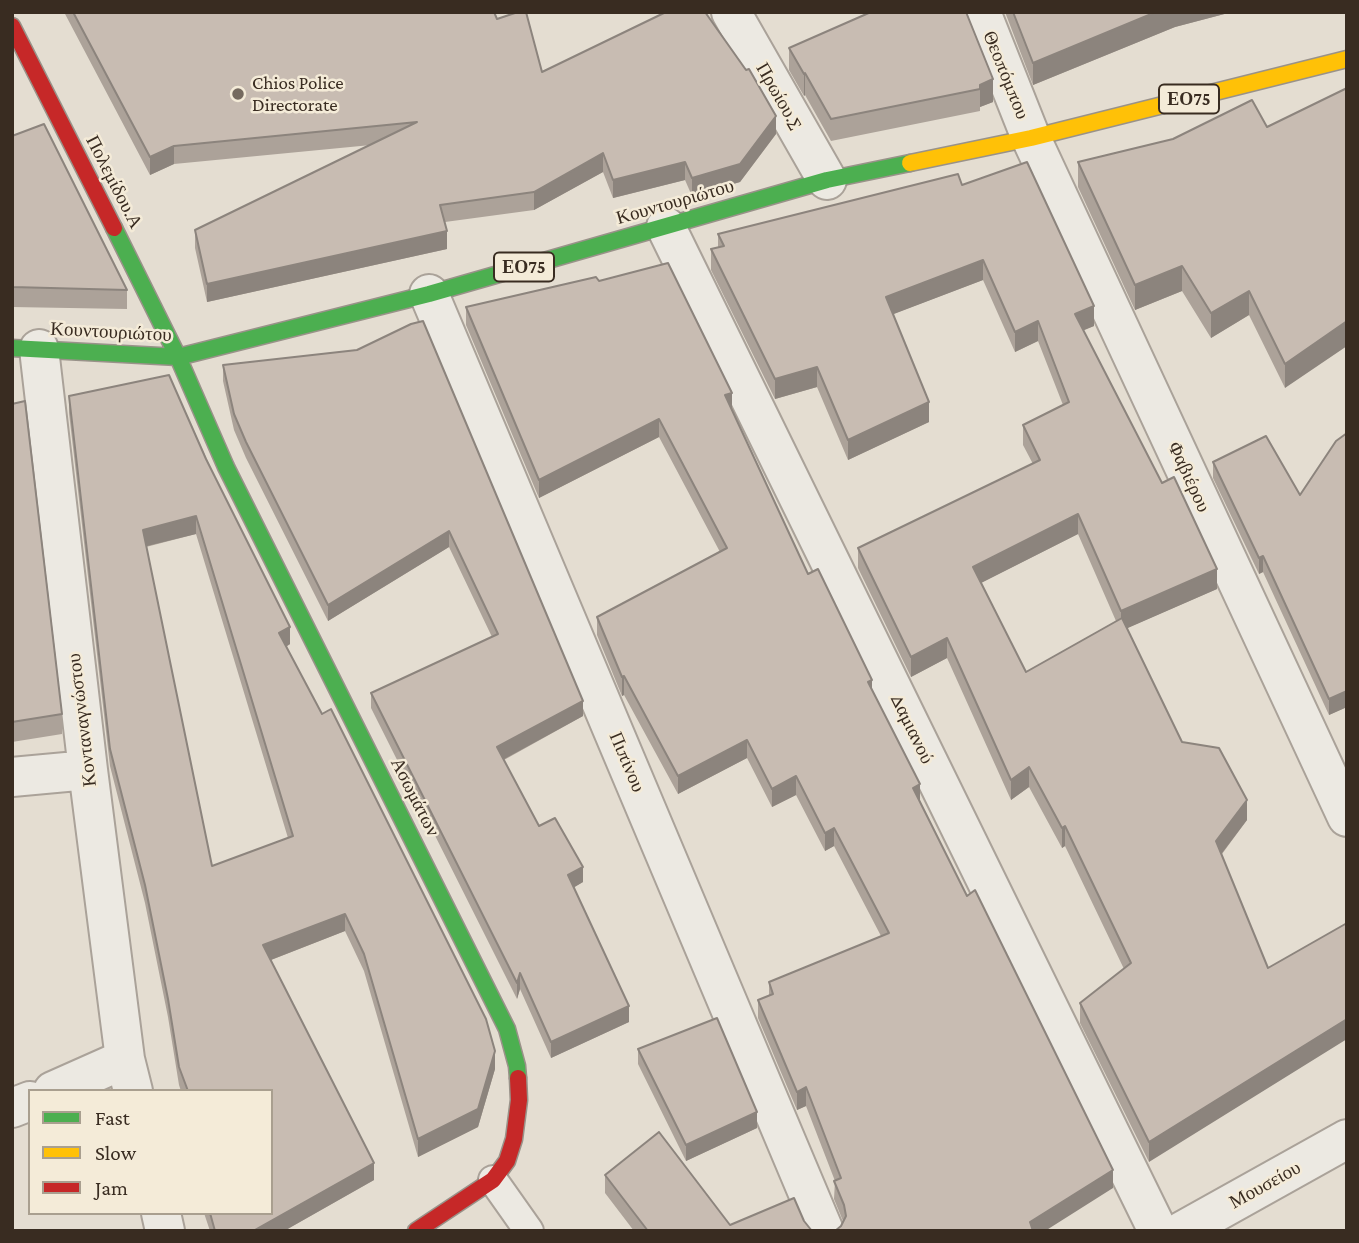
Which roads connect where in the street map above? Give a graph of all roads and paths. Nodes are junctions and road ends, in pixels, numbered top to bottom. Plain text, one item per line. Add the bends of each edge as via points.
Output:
1 (731, 12) edge
2 (981, 12) edge
3 (12, 26) edge
4 (1347, 59) edge
5 (1031, 138) junction
6 (827, 180) junction
7 (666, 227) junction
8 (429, 294) junction
9 (26, 349) edge
10 (178, 357) junction
11 (88, 770) junction
12 (12, 777) edge
13 (1347, 817) edge
14 (129, 1075) edge
15 (62, 1089) edge
16 (1347, 1139) edge
17 (493, 1180) junction
18 (416, 1231) edge
19 (529, 1231) edge
20 (824, 1231) edge
21 (1158, 1231) edge
22 (1182, 1231) edge

1 - 6 street, Πρωίου.Σ
2 - 5 street, Θεοπόμπου
3 - 10 main road, Πολεμίδου.Α
4 - 5 main road, Κουντουριώτου / ΕΟ75
5 - 6 main road, Κουντουριώτου / ΕΟ75
5 - 13 street, Φαβιέρου
6 - 7 main road, Κουντουριώτου / ΕΟ75
7 - 8 main road, Κουντουριώτου / ΕΟ75
7 - 21 street, Δαμιανού
8 - 10 main road, Κουντουριώτου / ΕΟ75
8 - 20 street, Πιπίνου
9 - 10 main road, Κουντουριώτου / ΕΟ75
9 - 11 street, Κονταναγνώστου
10 - 17 main road, Ασωμάτων via 232,479 507,1029 517,1066 519,1100 507,1161
11 - 12 street
11 - 14 street, Κονταναγνώστου
14 - 15 street
16 - 22 street, Μουσείου
17 - 18 main road, Ασωμάτων
17 - 19 lane

